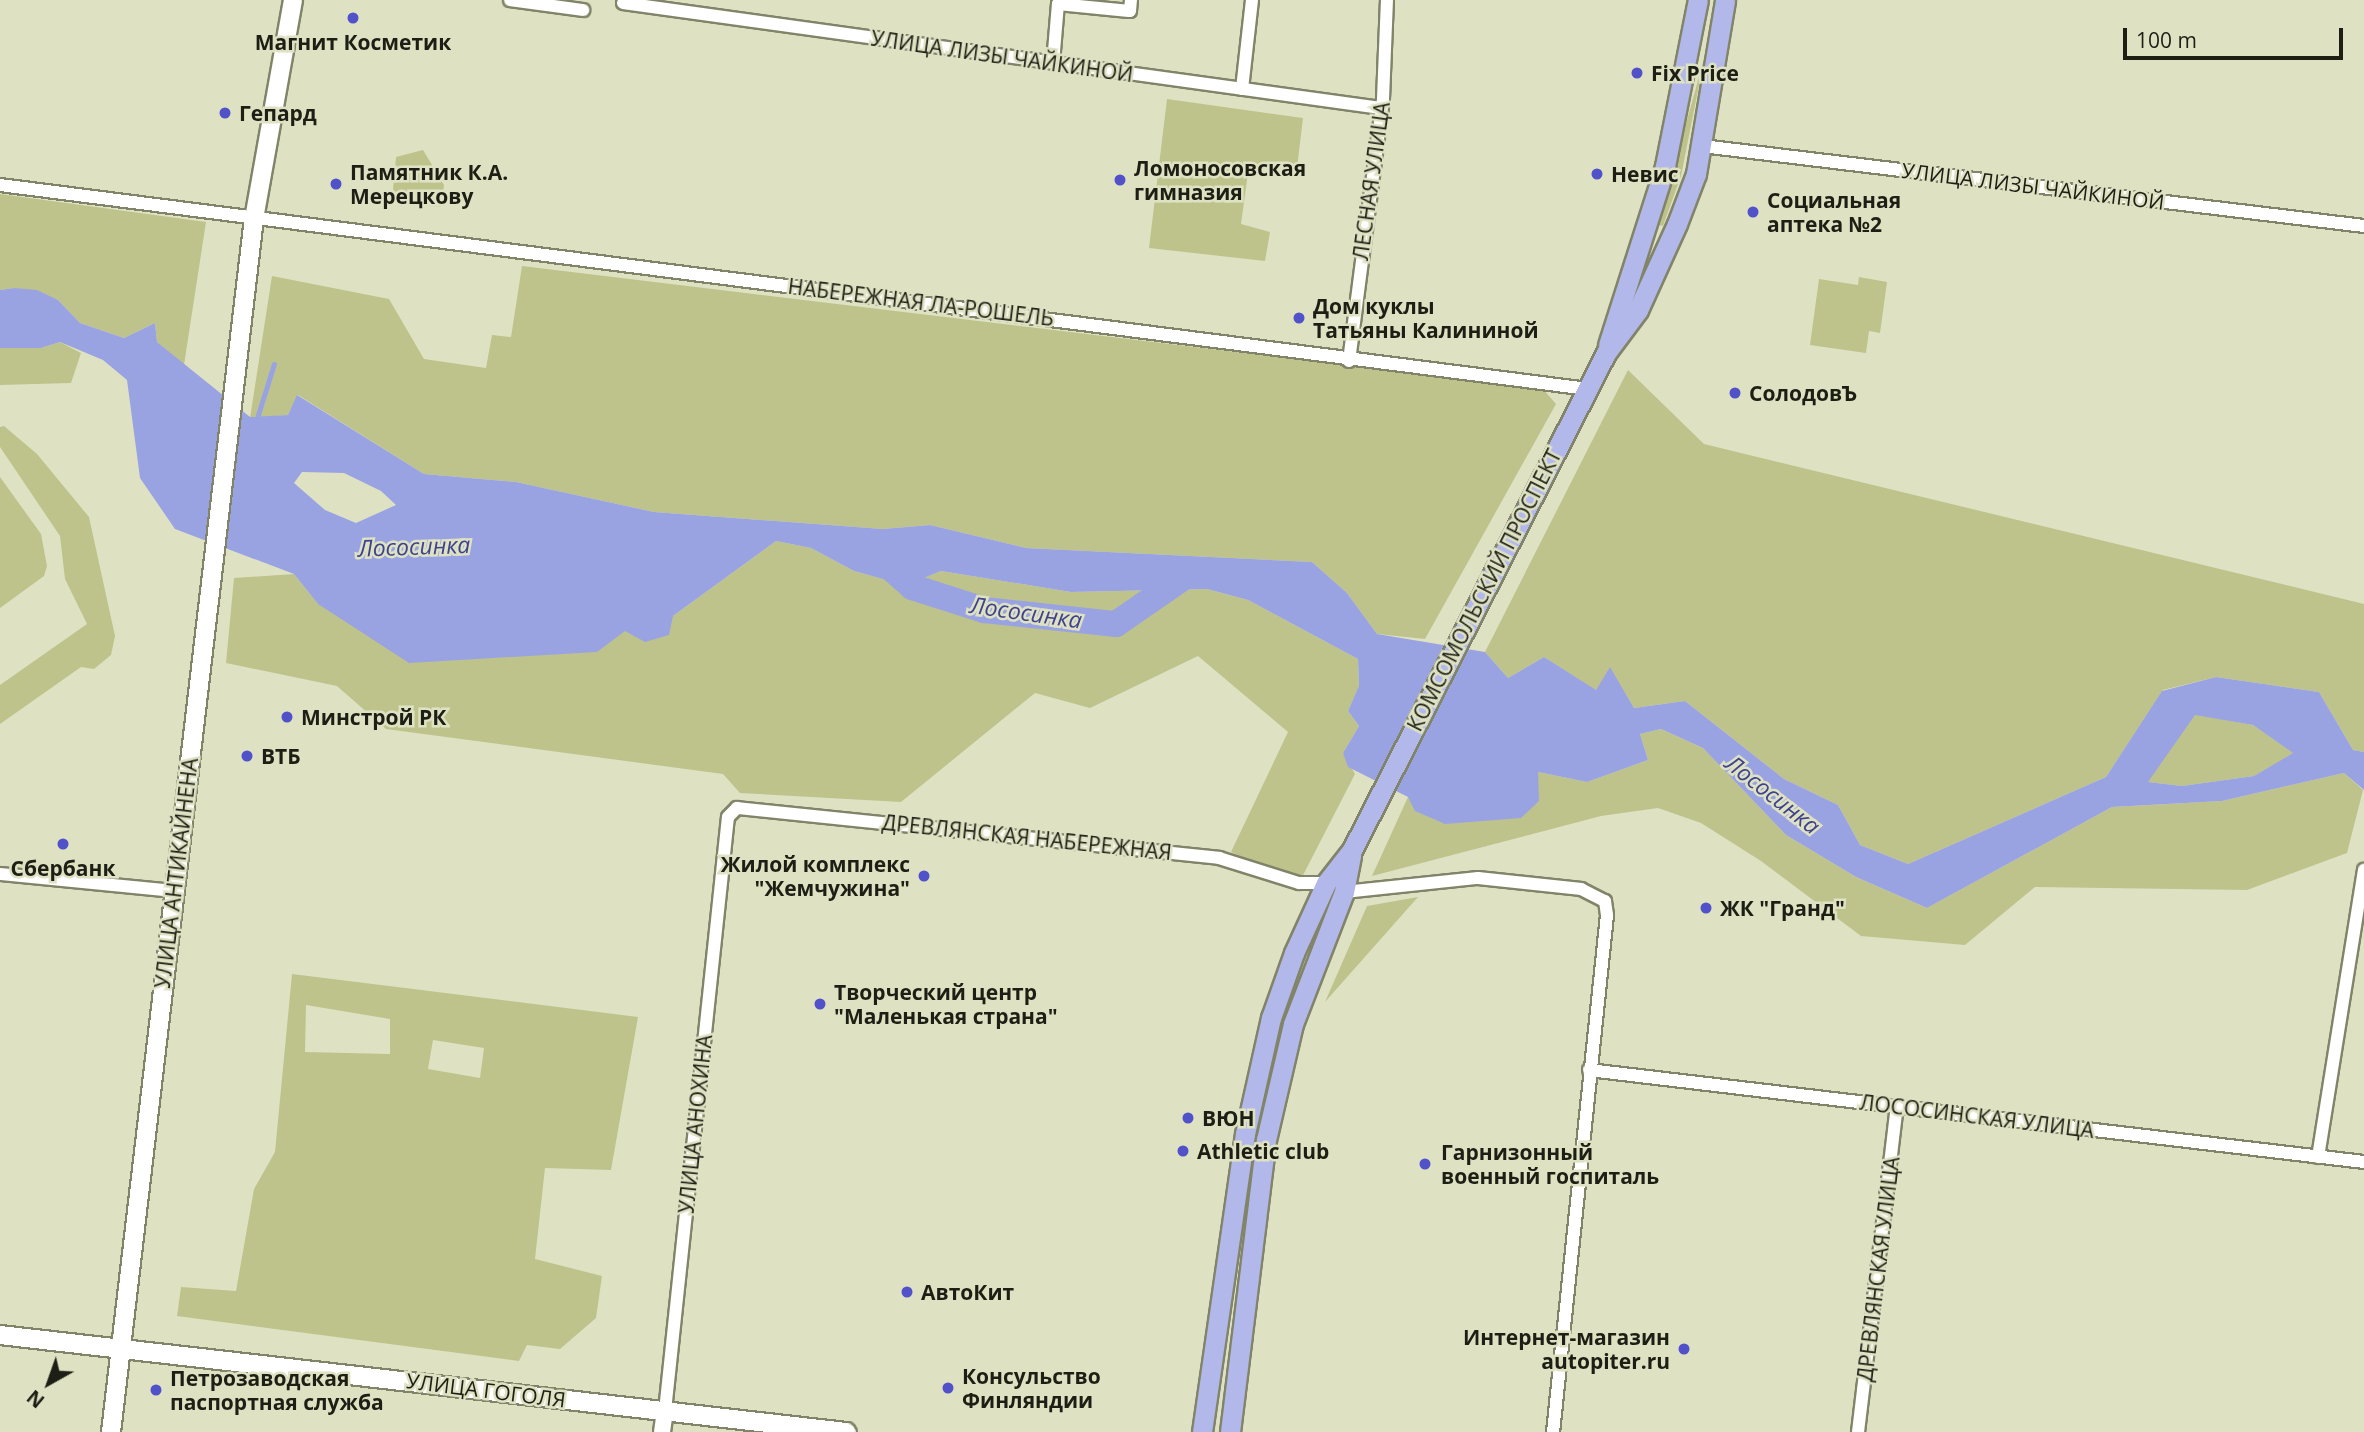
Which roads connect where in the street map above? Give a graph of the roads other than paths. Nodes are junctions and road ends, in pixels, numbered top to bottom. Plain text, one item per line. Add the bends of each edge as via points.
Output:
1 (293, 0) edge
2 (510, 0) edge
3 (1131, 0) edge
4 (1252, 0) edge
5 (1387, 0) edge
6 (1698, 0) edge
7 (1725, 0) edge
8 (623, 3) dead end
9 (583, 10) dead end
10 (1053, 63) junction
11 (1242, 89) junction
12 (1381, 108) junction
13 (1702, 146) junction
14 (0, 185) edge
15 (254, 219) junction
16 (2364, 226) edge
17 (1642, 232) junction
18 (1669, 240) junction
19 (1606, 353) junction
20 (1349, 361) junction
21 (1587, 389) junction
22 (728, 817) joint
23 (2364, 870) edge
24 (0, 874) edge
25 (1335, 888) junction
26 (173, 891) junction
27 (1589, 1070) junction
28 (1897, 1107) junction
29 (2318, 1157) junction
30 (2364, 1162) edge
31 (0, 1335) edge
32 (120, 1347) junction
33 (665, 1411) junction
34 (111, 1432) edge
35 (662, 1432) edge
36 (846, 1432) edge
37 (1202, 1432) edge
38 (1230, 1432) edge
39 (1553, 1432) edge
40 (1858, 1432) edge

1 - 15 main road, УЛИЦА АНТИКАЙНЕНА
2 - 9 street
3 - 10 street via 1130,11 1058,4
4 - 11 street
5 - 12 street, ЛЕСНАЯ УЛИЦА
6 - 17 main road, КОМСОМОЛЬСКИЙ ПРОСПЕКТ via 1665,166
7 - 13 main road, КОМСОМОЛЬСКИЙ ПРОСПЕКТ
8 - 10 street, УЛИЦА ЛИЗЫ ЧАЙКИНОЙ
10 - 11 street, УЛИЦА ЛИЗЫ ЧАЙКИНОЙ
11 - 12 street, УЛИЦА ЛИЗЫ ЧАЙКИНОЙ
12 - 20 street, ЛЕСНАЯ УЛИЦА
13 - 16 street, УЛИЦА ЛИЗЫ ЧАЙКИНОЙ
13 - 18 main road, КОМСОМОЛЬСКИЙ ПРОСПЕКТ via 1696,174
14 - 15 street, НАБЕРЕЖНАЯ ЛА-РОШЕЛЬ
15 - 20 street, НАБЕРЕЖНАЯ ЛА-РОШЕЛЬ
15 - 26 main road, УЛИЦА АНТИКАЙНЕНА
17 - 18 street
17 - 19 main road, КОМСОМОЛЬСКИЙ ПРОСПЕКТ
18 - 19 main road, КОМСОМОЛЬСКИЙ ПРОСПЕКТ via 1638,310
19 - 21 main road, КОМСОМОЛЬСКИЙ ПРОСПЕКТ
20 - 21 street, НАБЕРЕЖНАЯ ЛА-РОШЕЛЬ
21 - 25 main road, КОМСОМОЛЬСКИЙ ПРОСПЕКТ
22 - 25 street, ДРЕВЛЯНСКАЯ НАБЕРЕЖНАЯ via 737,808 765,808 1219,858 1299,883
22 - 33 street, УЛИЦА АНОХИНА
23 - 29 street
24 - 26 street
25 - 27 street, ДРЕВЛЯНСКАЯ НАБЕРЕЖНАЯ via 1478,878 1581,889 1605,901
25 - 37 main road via 1294,953 1259,1070 1234,1194
25 - 38 main road via 1293,1024 1266,1140
26 - 32 main road, УЛИЦА АНТИКАЙНЕНА
27 - 28 street, ЛОСОСИНСКАЯ УЛИЦА
27 - 39 street
28 - 29 street, ЛОСОСИНСКАЯ УЛИЦА
28 - 40 street, ДРЕВЛЯНСКАЯ УЛИЦА
29 - 30 street, ЛОСОСИНСКАЯ УЛИЦА
31 - 32 main road, УЛИЦА ГОГОЛЯ
32 - 33 main road, УЛИЦА ГОГОЛЯ
32 - 34 main road, УЛИЦА АНТИКАЙНЕНА
33 - 35 street, УЛИЦА АНОХИНА
33 - 36 main road, УЛИЦА ГОГОЛЯ

